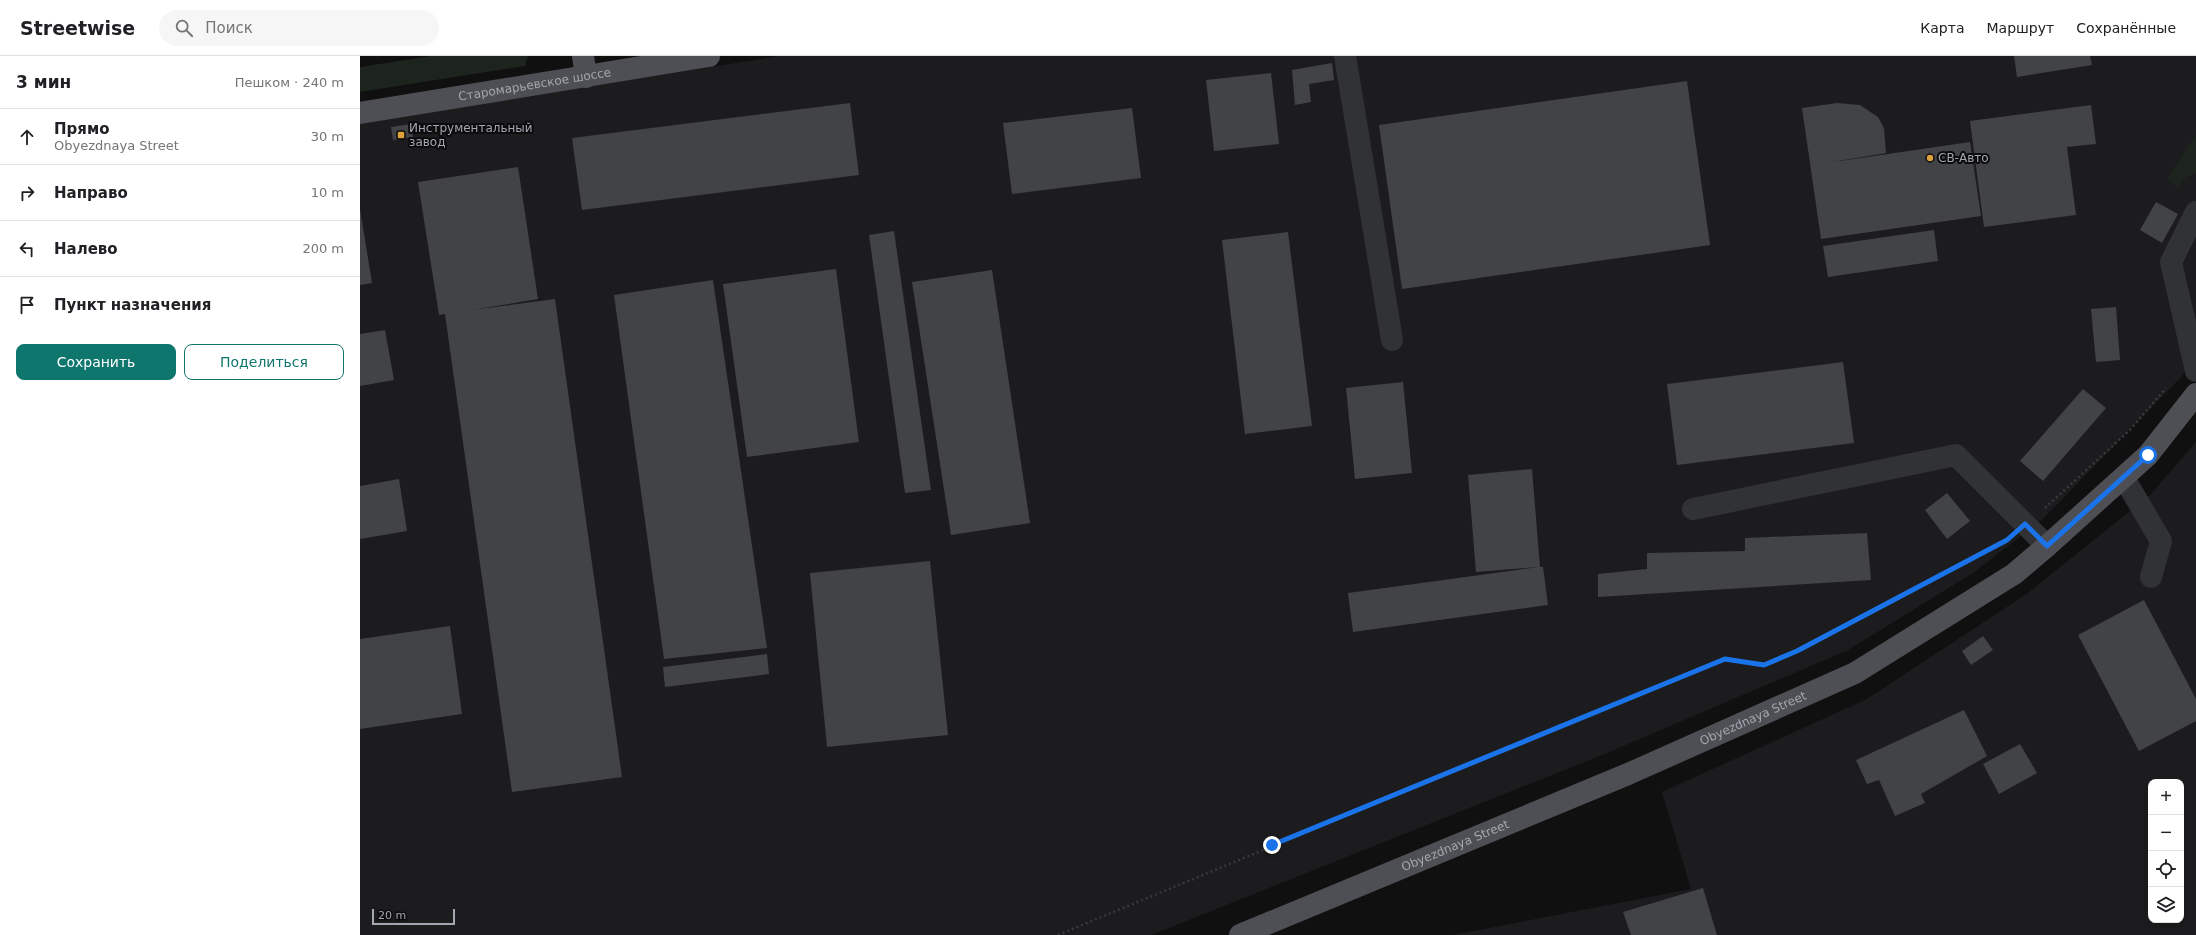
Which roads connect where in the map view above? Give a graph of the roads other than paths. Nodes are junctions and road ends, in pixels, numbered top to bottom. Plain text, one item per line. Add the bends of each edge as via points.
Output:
1 (710, 56) edge
2 (1345, 56) edge
3 (585, 66) edge
4 (360, 112) edge
5 (2196, 212) edge
6 (1392, 340) dead end
7 (2196, 370) edge
8 (2196, 394) edge
9 (2124, 478) junction
10 (1692, 509) dead end
11 (2047, 546) junction
12 (2151, 577) dead end
13 (1240, 935) edge

1 - 3 main road, Старомарьевское шоссе
2 - 6 lane
3 - 4 main road, Старомарьевское шоссе
5 - 7 lane via 2171,262
8 - 9 main road, Obyezdnaya Street via 2148,455
9 - 11 main road, Obyezdnaya Street
9 - 12 lane via 2162,541
10 - 11 lane via 1956,455
11 - 13 main road, Obyezdnaya Street via 2014,574 1856,673 1628,774

